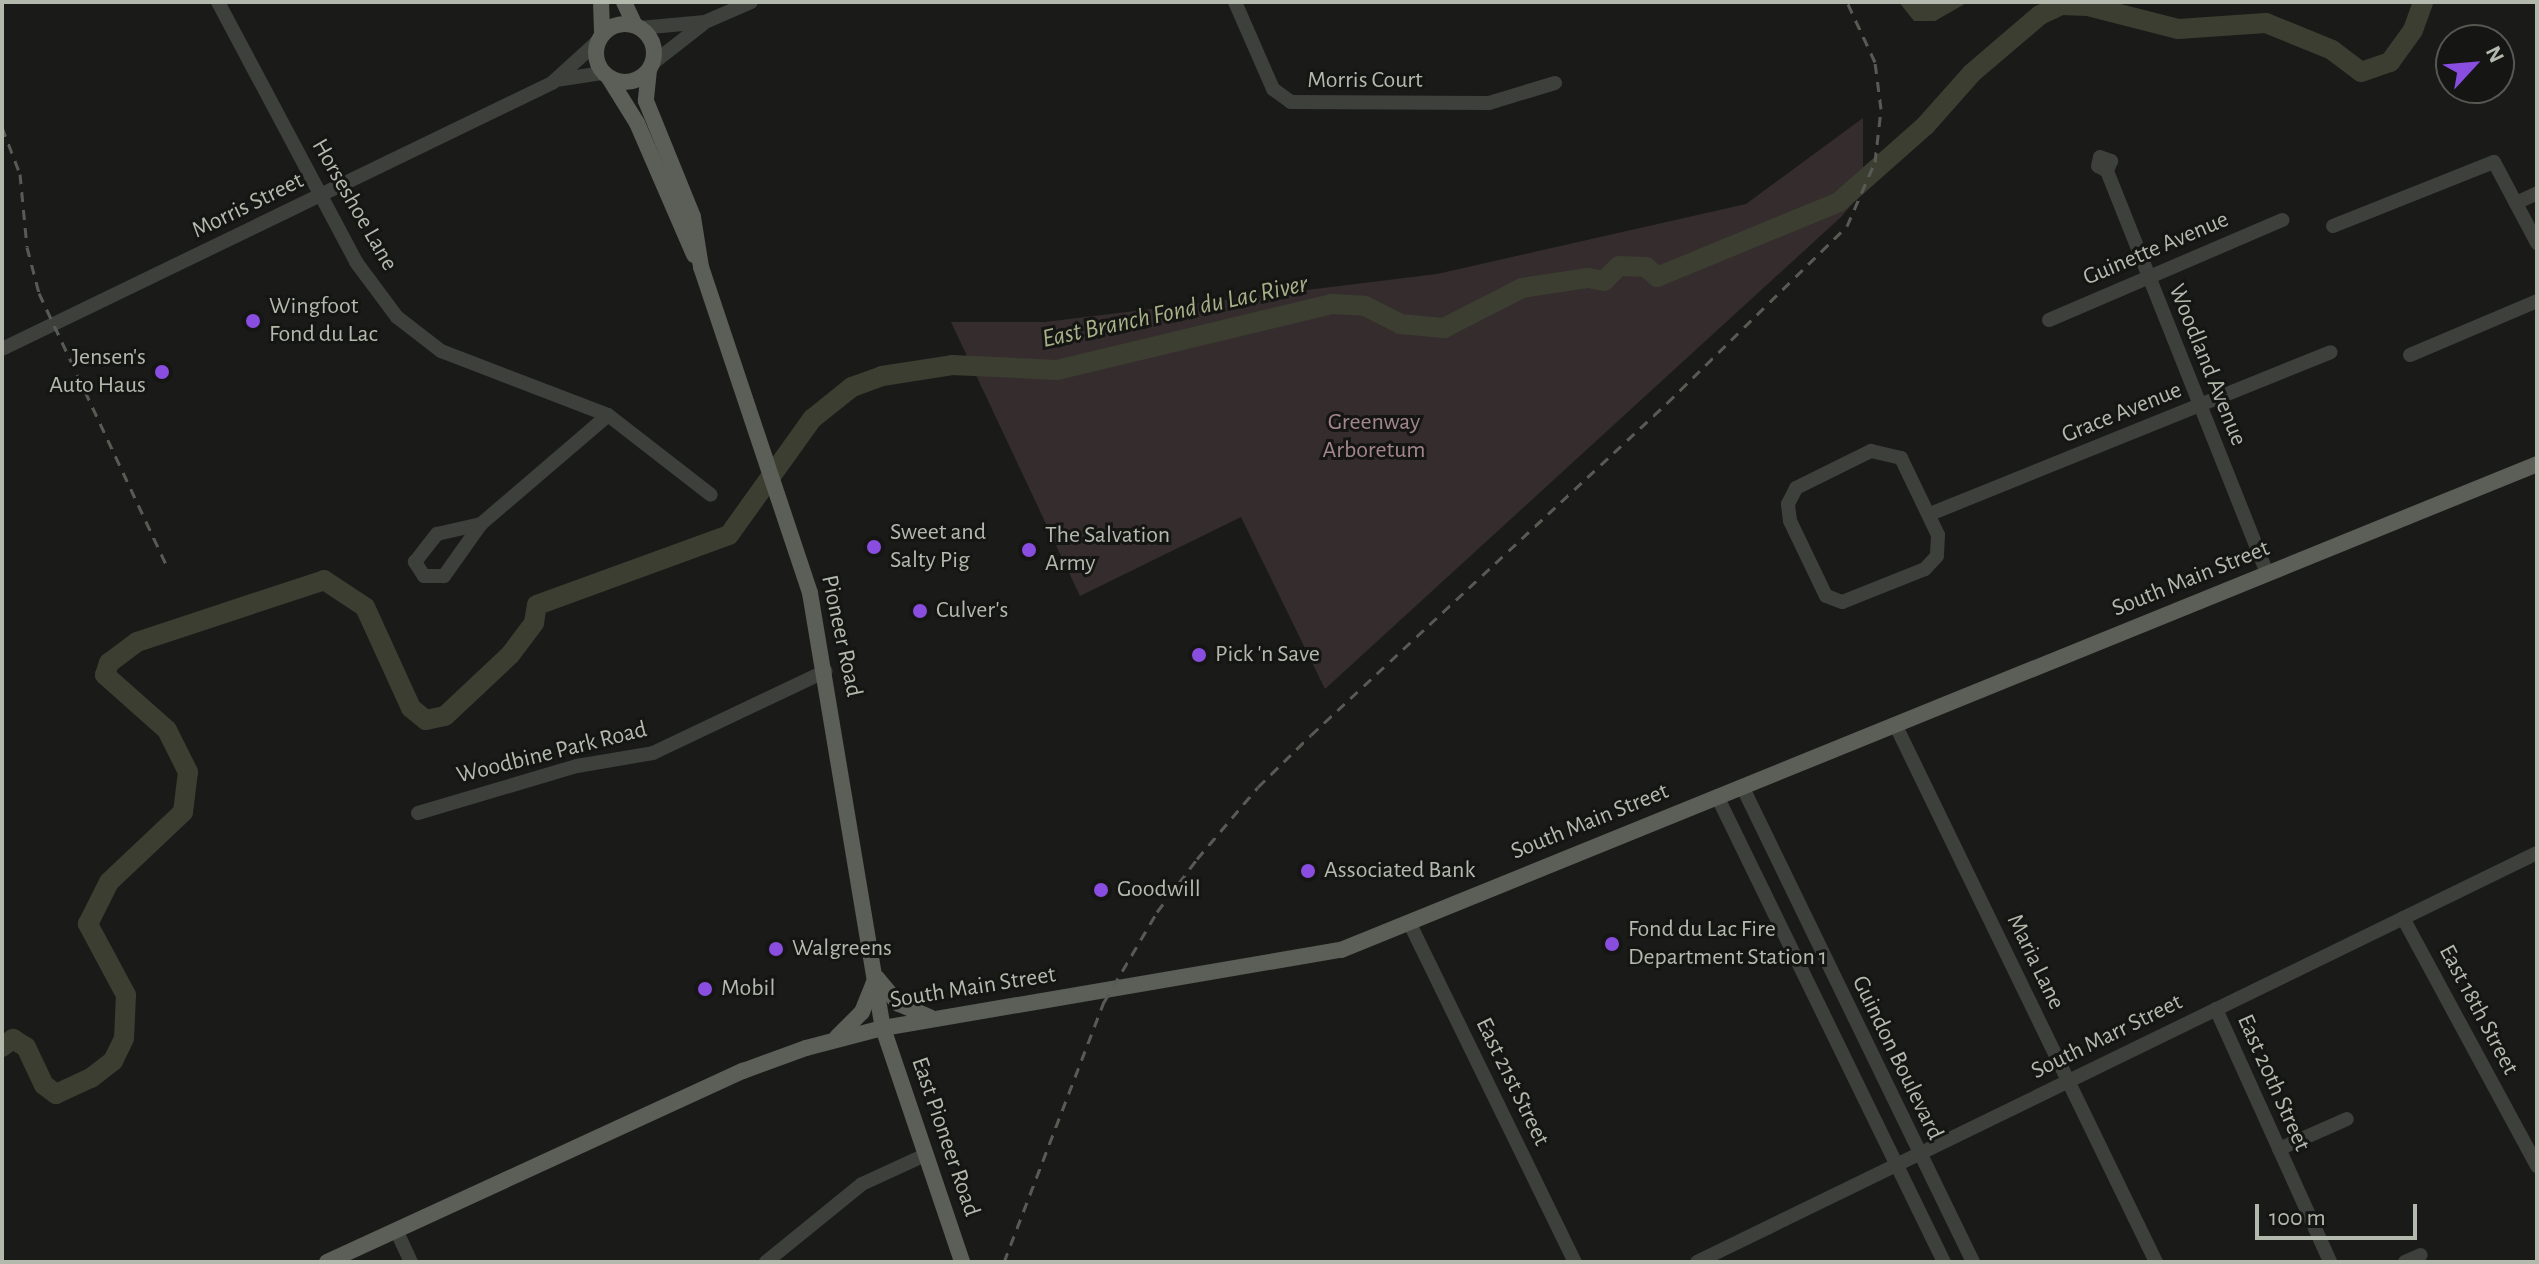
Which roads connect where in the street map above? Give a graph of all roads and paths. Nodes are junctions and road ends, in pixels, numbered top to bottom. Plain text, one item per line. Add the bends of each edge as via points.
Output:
1 (218, 2) edge
2 (601, 2) edge
3 (624, 2) edge
4 (751, 2) edge
5 (1235, 2) edge
6 (705, 22) junction
7 (638, 27) junction
8 (599, 39) junction
9 (651, 67) junction
10 (606, 75) junction
11 (556, 80) junction
12 (1555, 83) dead end
13 (2107, 171) dead end
14 (2537, 193) edge
15 (321, 195) junction
16 (2516, 203) junction
17 (2282, 220) dead end
18 (2333, 226) dead end
19 (2537, 243) edge
20 (701, 267) junction
21 (2147, 274) junction
22 (2537, 301) edge
23 (2049, 320) dead end
24 (2, 349) edge
25 (2330, 352) dead end
26 (2410, 355) dead end
27 (2199, 405) junction
28 (608, 415) junction
29 (2537, 464) edge
30 (711, 495) dead end
31 (1930, 514) junction
32 (481, 524) junction
33 (2267, 574) junction
34 (826, 671) junction
35 (1895, 724) junction
36 (1742, 786) junction
37 (1717, 796) junction
38 (418, 813) dead end
39 (2537, 853) edge
40 (2403, 918) junction
41 (1409, 922) junction
42 (876, 977) junction
43 (2216, 1009) junction
44 (941, 1018) junction
45 (883, 1028) junction
46 (831, 1042) junction
47 (2069, 1081) junction
48 (2347, 1119) dead end
49 (2279, 1149) junction
50 (1919, 1151) junction
51 (923, 1156) junction
52 (1896, 1163) junction
53 (2537, 1166) edge
54 (397, 1232) junction
55 (2421, 1255) dead end
56 (327, 1262) edge
57 (411, 1262) edge
58 (766, 1262) edge
59 (962, 1262) edge
60 (1575, 1262) edge
61 (1697, 1262) edge
62 (1944, 1262) edge
63 (1973, 1262) edge
64 (2156, 1262) edge
65 (2330, 1262) edge
66 (2405, 1262) edge

1 - 15 street, Horseshoe Lane
2 - 8 main road
3 - 7 main road
4 - 6 street
5 - 12 street, Morris Court via 1273,89 1289,102 1489,103
6 - 7 street
6 - 9 street
7 - 8 main road via 617,25
7 - 9 main road via 651,40
8 - 10 main road via 596,60
8 - 11 street, Morris Street
9 - 10 main road via 634,81
9 - 20 main road, Pioneer Road via 646,101 693,217
10 - 11 street, Morris Street
10 - 20 main road, Pioneer Road via 637,123 676,222
11 - 15 street, Morris Street
13 - 21 street, Woodland Avenue
14 - 16 street
15 - 24 street, Morris Street
15 - 28 street, Horseshoe Lane via 356,262 397,317 441,351
16 - 18 street via 2494,162
16 - 19 street
17 - 21 street, Guinette Avenue
20 - 34 main road, Pioneer Road via 810,593
21 - 23 street, Guinette Avenue
21 - 27 street, Woodland Avenue
22 - 26 street
25 - 27 street, Grace Avenue
27 - 31 street, Grace Avenue
27 - 33 street, Woodland Avenue
28 - 30 street, Horseshoe Lane
28 - 32 street
29 - 33 main road, South Main Street
31 - 31 street via 1901,458 1886,452 1871,451 1796,488 1788,504 1790,521 1826,596 1842,602 1925,569 1937,556 1938,535
32 - 32 street via 437,534 421,548 415,562 424,576 444,576
33 - 35 main road, South Main Street
34 - 38 street, Woodbine Park Road via 653,753 585,764
34 - 42 main road, Pioneer Road
35 - 36 main road, South Main Street
35 - 47 street, Maria Lane
36 - 37 main road, South Main Street
36 - 50 street, Guindon Boulevard
37 - 41 main road, South Main Street
37 - 52 street, Guindon Boulevard
39 - 40 street, South Marr Street
40 - 43 street, South Marr Street
40 - 53 street, East 18th Street
41 - 44 main road, South Main Street via 1341,950 1296,960
41 - 60 street, East 21st Street
42 - 44 main road via 909,1011
42 - 45 main road, Pioneer Road
42 - 46 main road via 862,1012
43 - 47 street, South Marr Street
43 - 49 street, East 20th Street
44 - 45 main road, South Main Street
45 - 46 main road, South Main Street
45 - 51 main road, East Pioneer Road
46 - 54 main road, South Main Street via 743,1071
47 - 50 street, South Marr Street
47 - 64 street, Maria Lane
48 - 49 street
49 - 65 street, East 20th Street
50 - 52 street, South Marr Street
50 - 63 street, Guindon Boulevard
51 - 58 street via 862,1184
51 - 59 main road, East Pioneer Road
52 - 61 street, South Marr Street
52 - 62 street, Guindon Boulevard
54 - 56 main road, South Main Street
54 - 57 street
55 - 66 street

